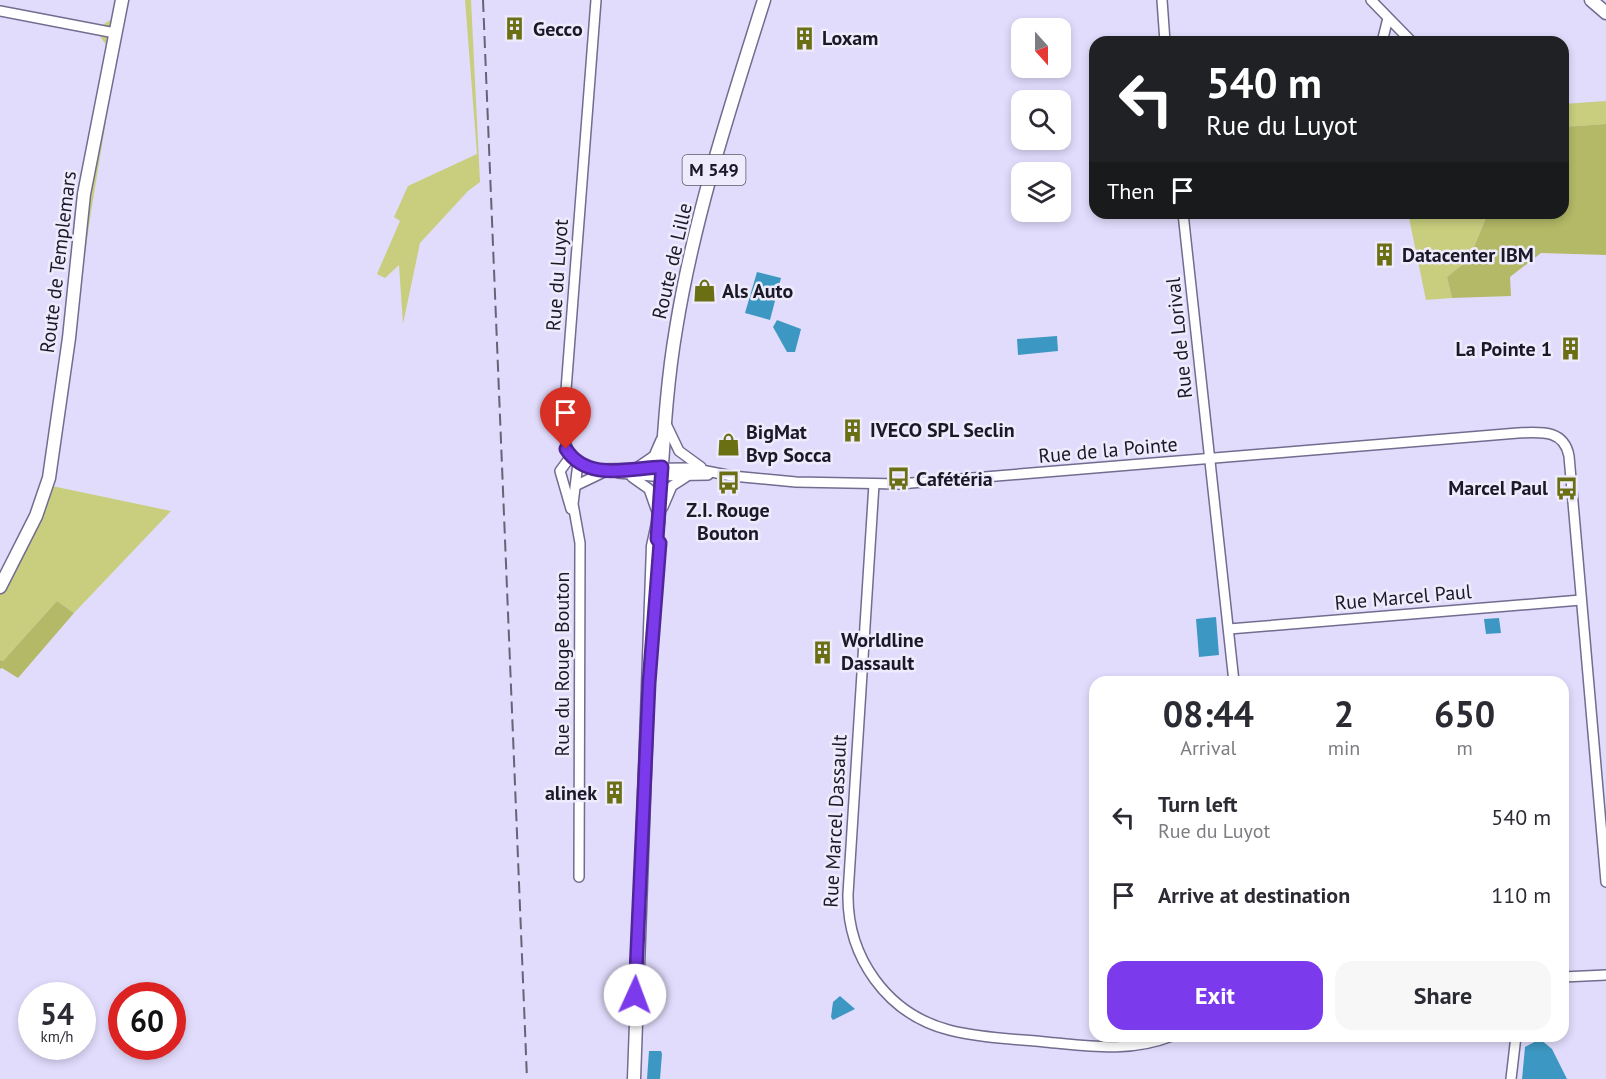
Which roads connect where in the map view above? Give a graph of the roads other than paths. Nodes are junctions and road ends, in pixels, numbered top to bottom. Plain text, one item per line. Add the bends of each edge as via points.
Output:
1 (122, 0) edge
2 (596, 0) edge
3 (764, 0) edge
4 (1162, 0) edge
5 (1371, 0) edge
6 (1591, 0) edge
7 (0, 11) edge
8 (1606, 13) edge
9 (1388, 18) junction
10 (115, 33) junction
11 (1165, 36) edge
12 (1384, 36) edge
13 (1406, 36) edge
14 (1184, 219) edge
15 (665, 417) junction
16 (1210, 459) junction
17 (574, 460) junction
18 (610, 471) junction
19 (633, 472) junction
20 (662, 472) junction
21 (699, 472) junction
22 (561, 478) junction
23 (874, 484) junction
24 (577, 485) junction
25 (576, 523) junction
26 (658, 523) junction
27 (0, 587) edge
28 (1581, 600) junction
29 (1229, 630) junction
30 (1233, 676) edge
31 (579, 877) dead end
32 (1606, 882) edge
33 (1606, 975) edge
34 (1569, 977) edge
35 (1155, 1042) edge
36 (1515, 1042) edge
37 (634, 1079) edge
38 (1511, 1079) edge

1 - 10 main road, Route de Templemars
2 - 17 street, Rue du Luyot via 563,429 564,446
3 - 15 main road, Route de Lille / M 549 via 727,119 683,293
4 - 11 street
5 - 9 street
6 - 8 main road
7 - 10 street
9 - 12 street
9 - 13 street
10 - 27 main road, Route de Templemars via 86,187 52,462 41,506
14 - 16 street, Rue de Lorival
15 - 19 street via 657,452
15 - 20 main road, Route de Lille / M 549
15 - 21 street via 675,445
16 - 23 street, Rue de la Pointe
16 - 28 street, Rue de la Pointe via 1518,433 1556,435 1569,456
16 - 29 street
17 - 18 street via 591,469
17 - 22 street via 561,468
17 - 24 street, Rue du Rouge Bouton
18 - 19 street
18 - 24 street
19 - 20 street
19 - 26 street via 652,493
20 - 21 street
20 - 26 main road, M 549
21 - 23 street, Rue de la Pointe
21 - 26 street via 672,486
22 - 24 street
22 - 25 street, Rue du Rouge Bouton
23 - 35 street, Rue Marcel Dassault via 848,900 852,936 864,964 883,991 899,1005 949,1030 1109,1048
24 - 25 street, Rue du Rouge Bouton via 573,500
25 - 31 street, Rue du Rouge Bouton via 580,543
26 - 37 main road, M 549
28 - 29 street, Rue Marcel Paul
28 - 32 street
29 - 30 street
33 - 34 street
36 - 38 street

